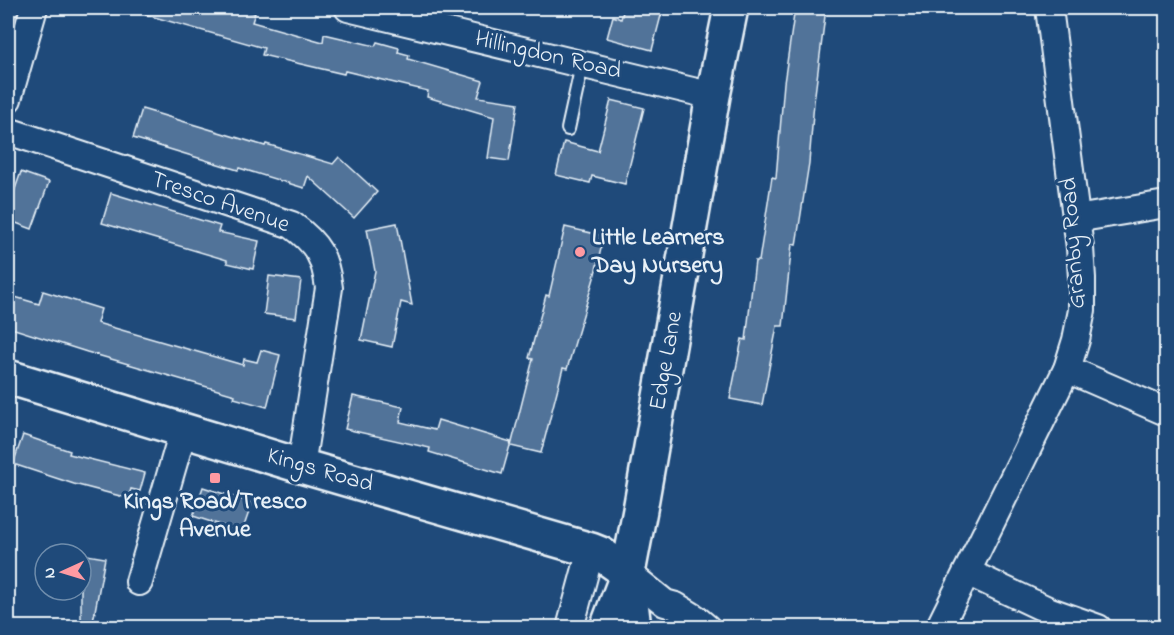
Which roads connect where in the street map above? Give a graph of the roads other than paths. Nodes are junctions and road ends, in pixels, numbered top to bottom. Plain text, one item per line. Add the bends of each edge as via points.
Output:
1 (34, 8) edge
2 (348, 8) edge
3 (732, 8) edge
4 (1048, 8) edge
5 (582, 65) junction
6 (713, 96) junction
7 (8, 99) edge
8 (568, 129) dead end
9 (8, 131) edge
10 (1167, 204) edge
11 (1076, 219) junction
12 (1067, 369) junction
13 (8, 377) edge
14 (1167, 412) edge
15 (183, 431) junction
16 (301, 466) junction
17 (591, 550) junction
18 (967, 572) junction
19 (628, 573) junction
20 (139, 582) dead end
21 (570, 627) edge
22 (608, 627) edge
23 (634, 627) edge
24 (707, 627) edge
25 (939, 627) edge
26 (1098, 627) edge

1 - 7 street
2 - 5 street, Hillingdon Road
3 - 6 main road, Edge Lane
4 - 11 street, Granby Road
5 - 6 street, Hillingdon Road
5 - 8 lane
6 - 19 main road, Edge Lane
9 - 16 street, Tresco Avenue via 292,225 308,236 326,268 329,288
10 - 11 street
11 - 12 street, Granby Road via 1082,309
12 - 14 street
12 - 18 street, Granby Road
13 - 15 main road, Kings Road
15 - 16 main road, Kings Road
15 - 20 street
16 - 17 main road, Kings Road
17 - 19 main road, Kings Road
17 - 21 street
18 - 25 street, Granby Road
18 - 26 street via 1050,611
19 - 22 main road, Edge Lane
19 - 23 main road, Edge Lane
19 - 24 street via 665,603

